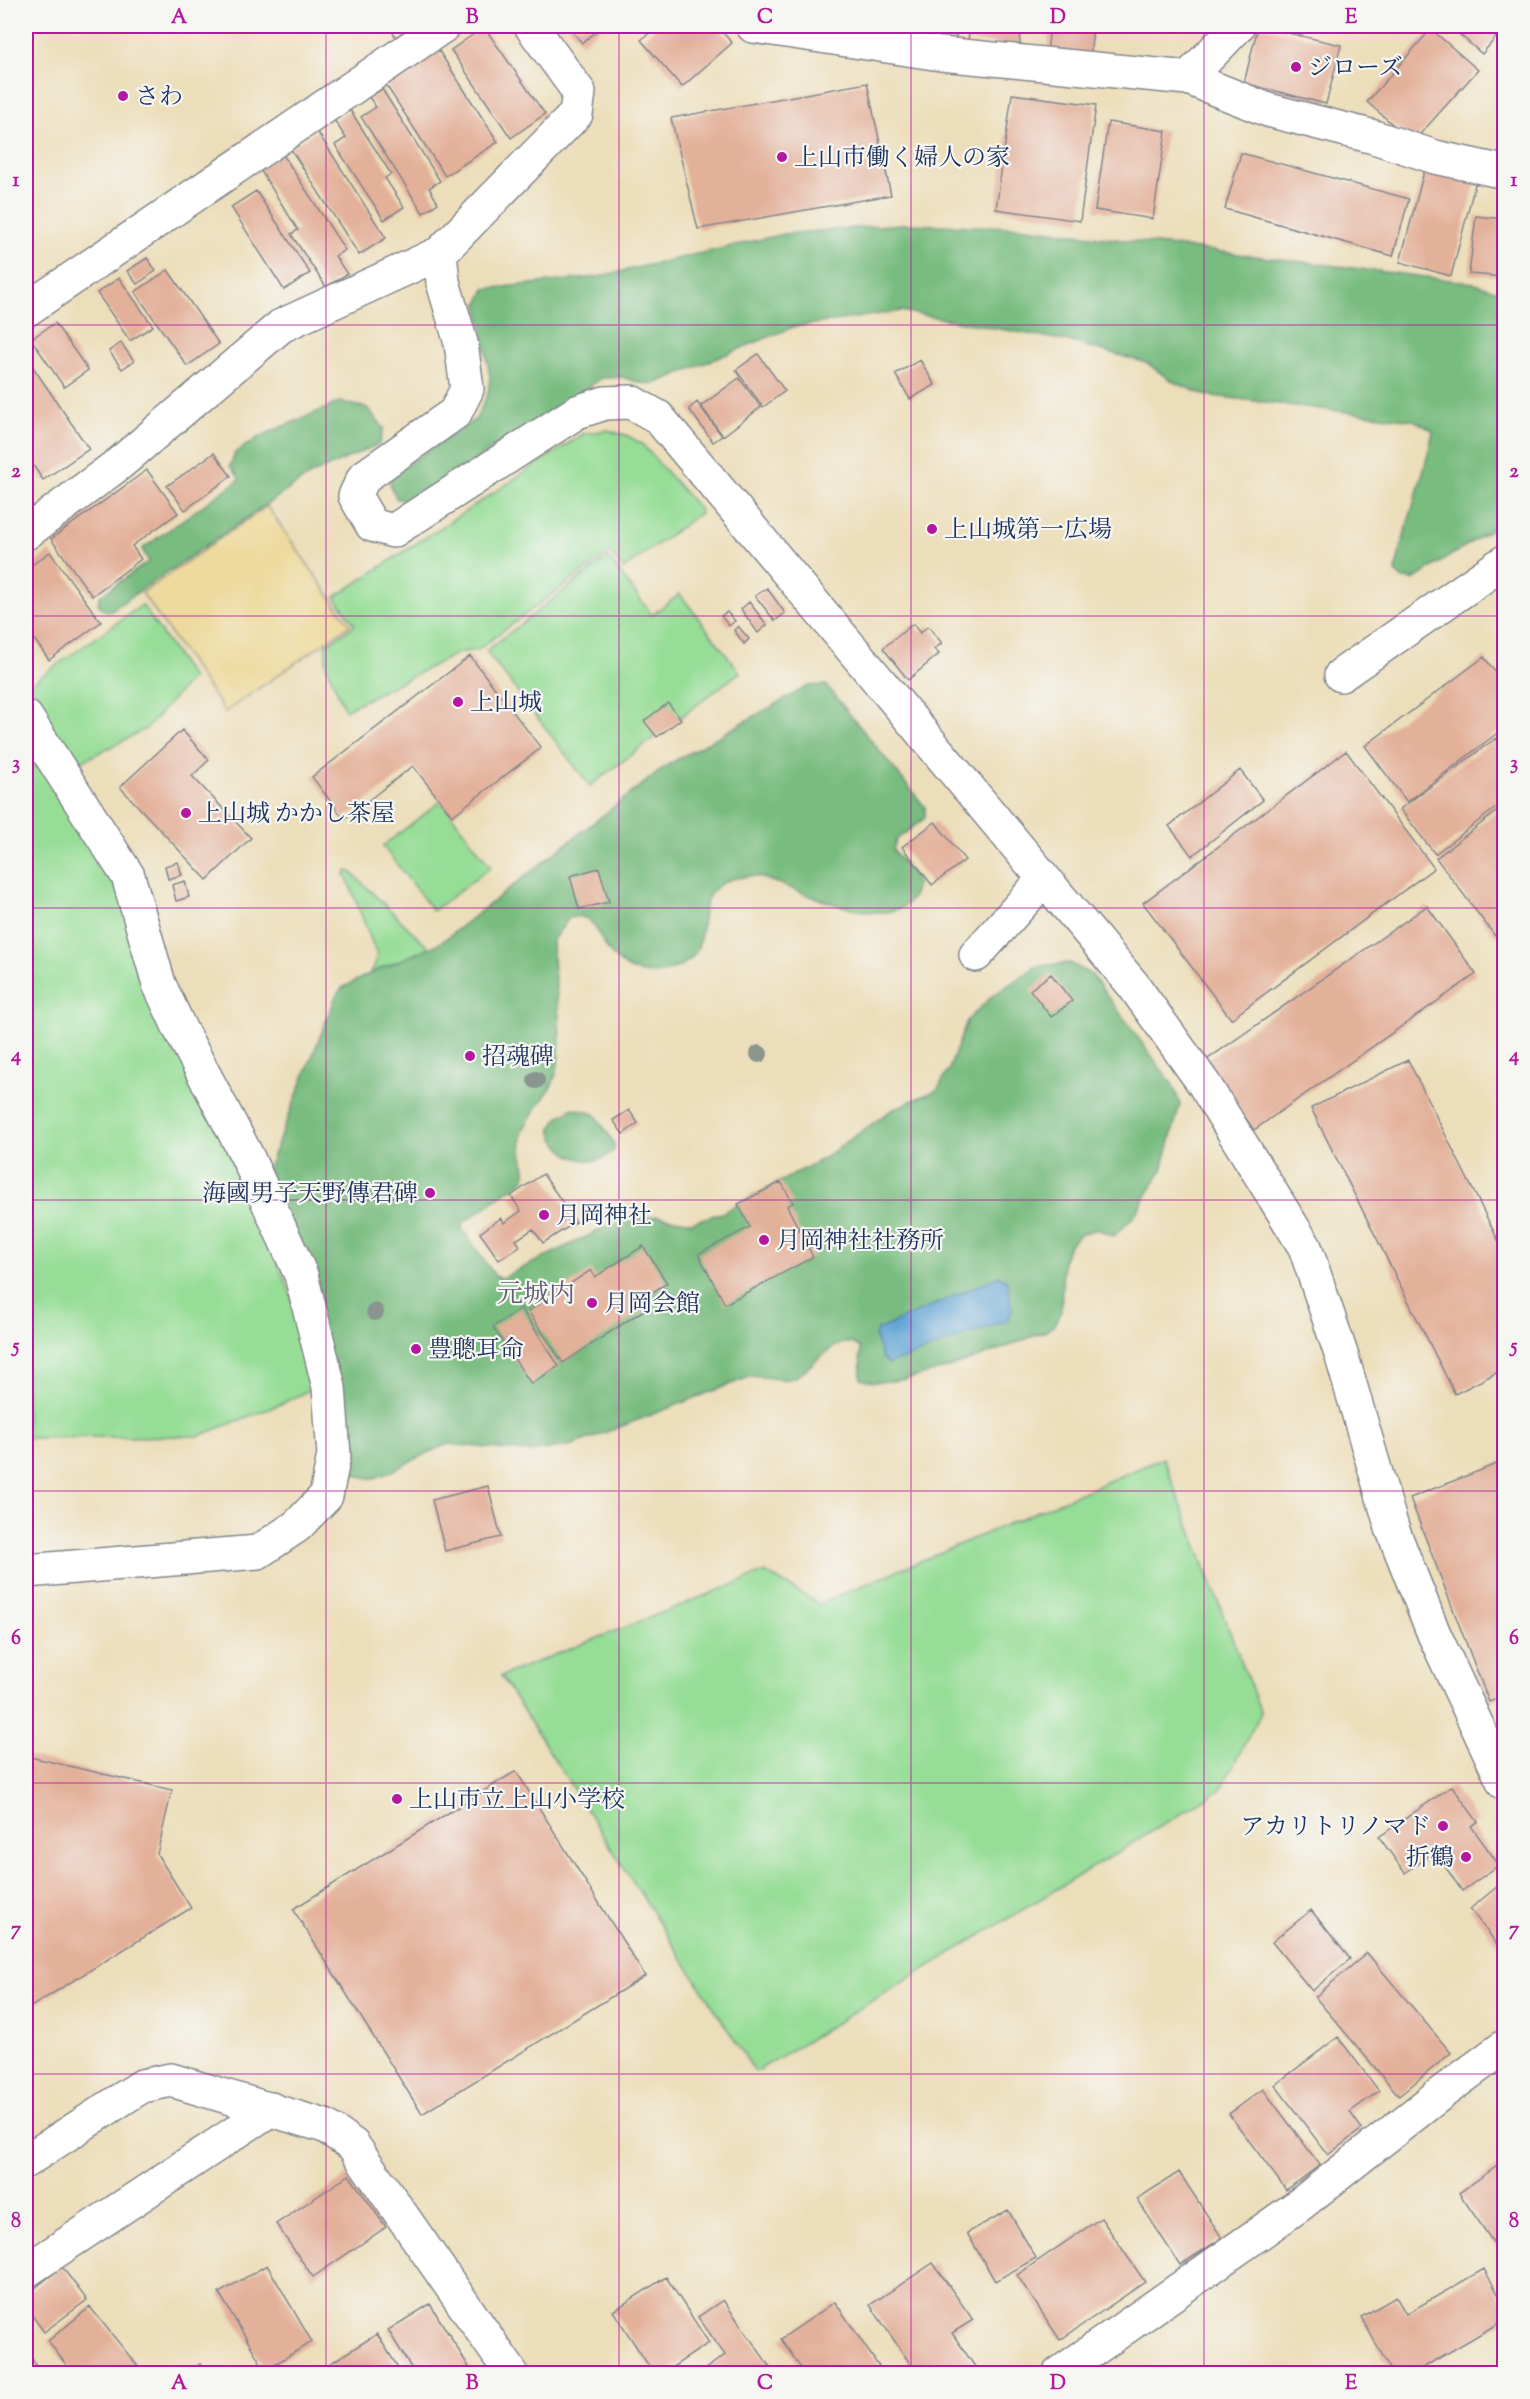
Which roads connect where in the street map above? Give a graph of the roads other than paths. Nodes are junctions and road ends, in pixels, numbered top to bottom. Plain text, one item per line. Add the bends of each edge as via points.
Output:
1 (443, 26) edge
2 (531, 26) edge
3 (753, 26) edge
4 (1238, 26) edge
5 (1188, 78) junction
6 (1504, 172) edge
7 (440, 253) junction
8 (26, 310) edge
9 (26, 533) edge
10 (1504, 562) edge
11 (1341, 675) dead end
12 (26, 717) edge
13 (1044, 879) junction
14 (976, 955) dead end
15 (26, 1571) edge
16 (1504, 1783) edge
17 (1504, 2047) edge
18 (271, 2109) junction
19 (26, 2161) edge
20 (26, 2271) edge
21 (1079, 2368) edge
22 (512, 2373) edge

1 - 8 lane
2 - 7 lane via 579,92 576,114
3 - 5 lane via 941,54
4 - 5 lane
5 - 6 lane via 1268,110
7 - 9 lane via 281,326 120,463
7 - 13 lane via 443,282 461,343 467,389 455,413 364,477 355,496 372,525 393,531 577,412 605,403 631,402 658,417
10 - 11 lane
12 - 15 lane via 128,876 159,984 248,1156 301,1275 329,1387 334,1455 326,1496 297,1526 258,1552
13 - 14 lane
13 - 16 lane via 1134,986 1204,1084 1305,1247 1392,1528 1434,1634
17 - 21 lane
18 - 19 lane via 171,2080 141,2086
18 - 20 lane
18 - 22 lane via 325,2126 353,2145

